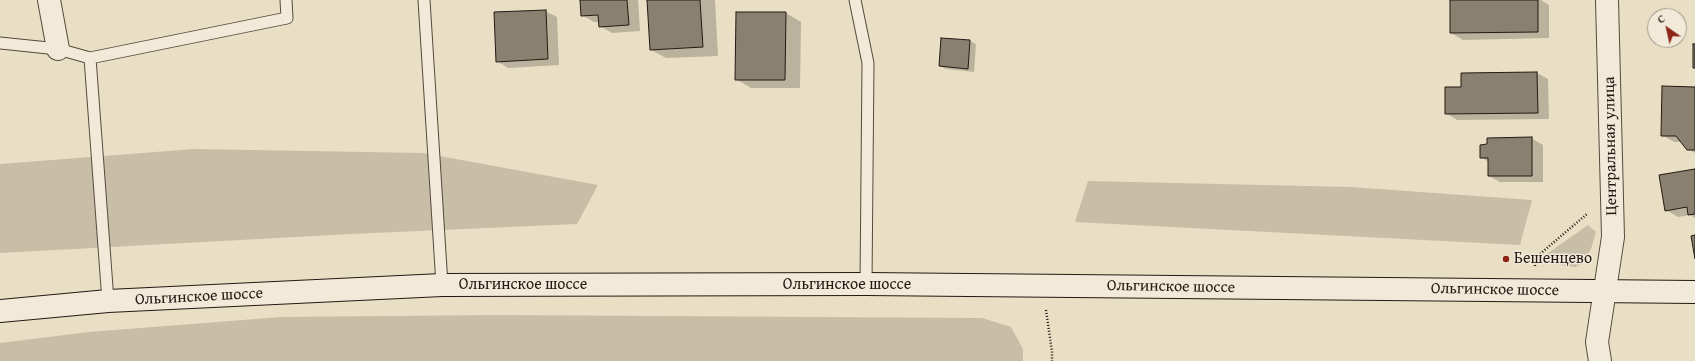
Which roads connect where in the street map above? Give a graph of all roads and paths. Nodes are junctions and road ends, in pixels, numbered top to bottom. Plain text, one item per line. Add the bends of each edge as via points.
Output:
1 (49, 0) edge
2 (286, 0) edge
3 (424, 0) edge
4 (855, 0) edge
5 (1607, 0) edge
6 (0, 43) edge
7 (58, 50) junction
8 (90, 58) junction
9 (1612, 193) junction
10 (866, 284) junction
11 (442, 285) junction
12 (1042, 286) junction
13 (1541, 290) junction
14 (1604, 292) junction
15 (1695, 292) edge
16 (108, 301) junction
17 (0, 311) edge
18 (1052, 361) edge
19 (1600, 361) edge

1 - 7 main road
2 - 8 lane via 287,18
3 - 11 lane
4 - 10 lane via 868,63
5 - 9 main road, Центральная улица
6 - 7 lane
7 - 8 lane
8 - 16 lane
9 - 13 path via 1534,259
9 - 14 main road, Центральная улица via 1613,238
10 - 11 main road, Ольгинское шоссе
10 - 12 main road, Ольгинское шоссе
11 - 16 main road, Ольгинское шоссе
12 - 13 main road, Ольгинское шоссе
12 - 18 path
13 - 14 main road, Ольгинское шоссе
14 - 15 main road, Ольгинское шоссе
14 - 19 main road, Центральная улица via 1597,342
16 - 17 main road, Ольгинское шоссе

